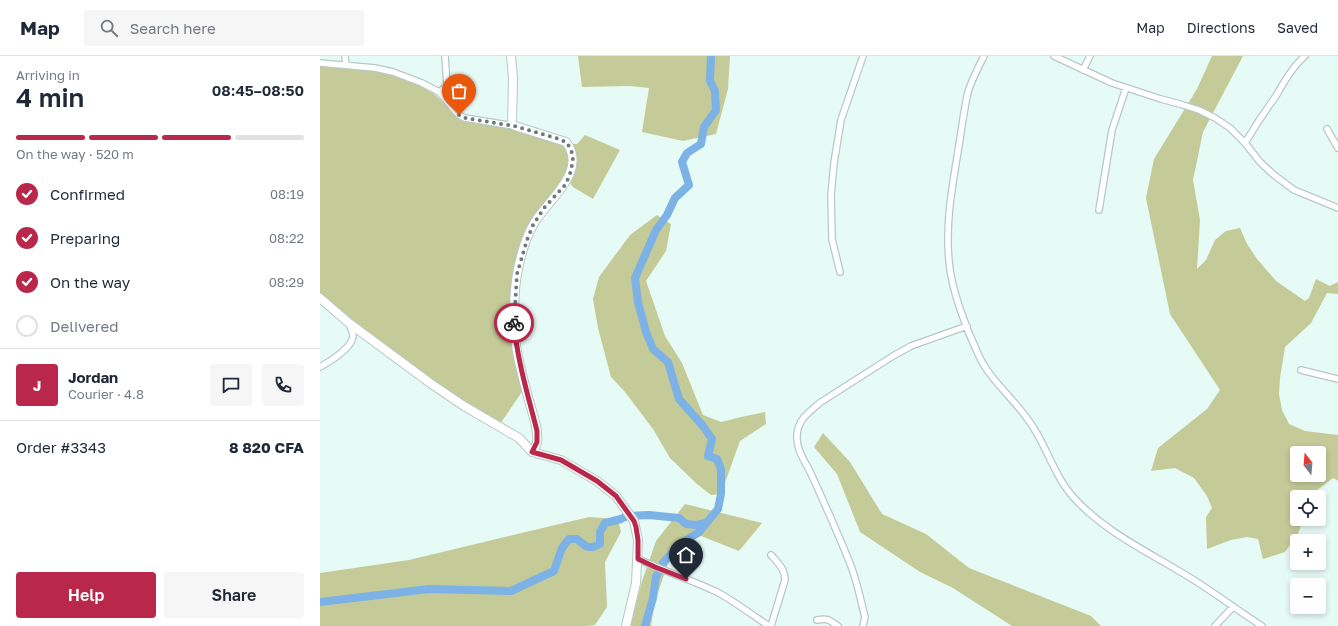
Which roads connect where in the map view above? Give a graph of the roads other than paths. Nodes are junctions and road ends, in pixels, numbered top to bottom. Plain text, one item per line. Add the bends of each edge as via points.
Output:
1 (345, 56) edge
2 (445, 56) edge
3 (511, 56) edge
4 (863, 56) edge
5 (984, 56) edge
6 (1054, 56) edge
7 (1090, 56) edge
8 (1305, 56) edge
9 (320, 63) edge
10 (346, 65) junction
11 (1083, 70) junction
12 (1126, 88) junction
13 (439, 92) junction
14 (514, 126) junction
15 (1327, 129) dead end
16 (1245, 142) junction
17 (1338, 148) edge
18 (1338, 208) edge
19 (1100, 210) dead end
20 (840, 272) dead end
21 (320, 298) edge
22 (349, 322) junction
23 (967, 326) junction
24 (320, 367) edge
25 (1301, 370) dead end
26 (1338, 379) edge
27 (532, 452) junction
28 (771, 555) dead end
29 (638, 559) junction
30 (1233, 607) junction
31 (817, 620) dead end
32 (626, 626) edge
33 (770, 626) edge
34 (838, 626) edge
35 (863, 626) edge
36 (1215, 626) edge
37 (1262, 626) edge

1 - 10 street
2 - 13 street via 447,86
3 - 14 main road
4 - 20 street via 840,120 834,163 831,195 832,239
5 - 23 street via 965,107 949,212 949,263
6 - 11 street
7 - 11 street
8 - 16 street
9 - 10 street
10 - 13 street via 393,72
11 - 12 street
12 - 16 street via 1199,110 1215,118
12 - 19 street via 1112,130
13 - 14 street via 459,115 465,118
14 - 27 main road via 566,142 573,158 566,184 544,208 533,225 517,274 515,338 537,431 537,442
15 - 17 street
16 - 18 street via 1260,162 1294,190
21 - 22 main road
22 - 24 street via 353,336 351,342 327,364
22 - 27 main road via 453,398 520,438
23 - 30 street via 979,357 1032,425 1063,484 1074,498 1140,550 1198,582
23 - 35 street via 911,346 893,356 820,402 800,423 797,443 850,563 864,617
25 - 26 street
27 - 29 main road via 561,460 597,481 616,496 631,518 638,540
28 - 33 street via 785,573 785,580
29 - 32 main road via 636,583
29 - 33 street via 718,593
30 - 36 street
30 - 37 street
31 - 34 street via 826,619

